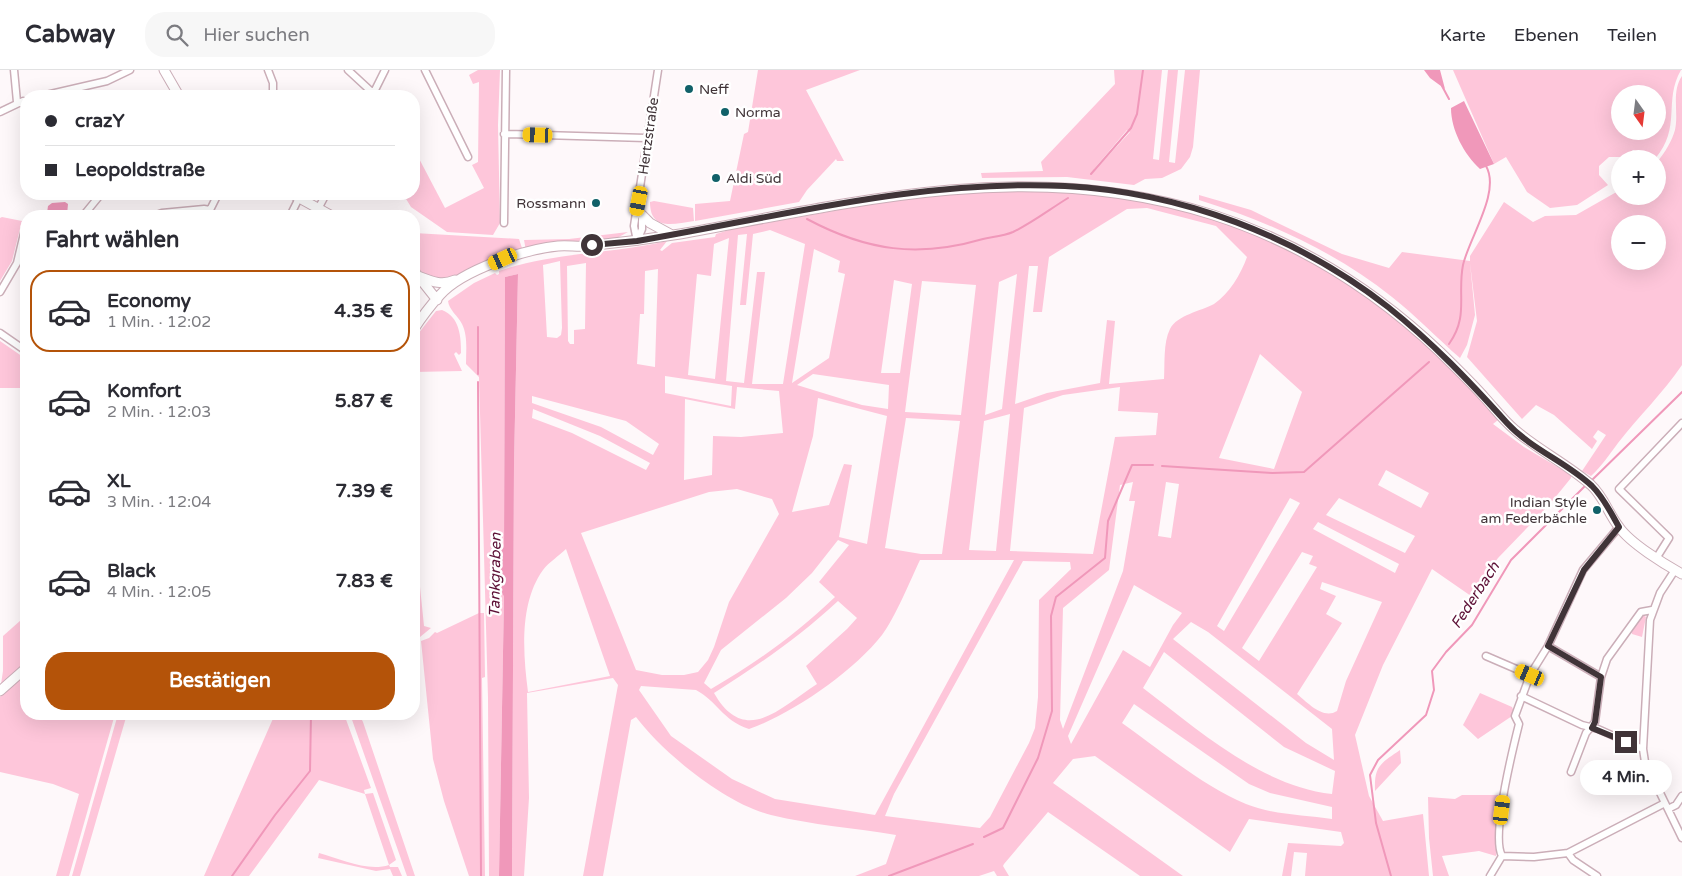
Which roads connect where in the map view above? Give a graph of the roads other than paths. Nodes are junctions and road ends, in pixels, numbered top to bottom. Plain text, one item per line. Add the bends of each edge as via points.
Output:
1 (14, 70) edge
2 (130, 70) edge
3 (164, 70) edge
4 (268, 70) edge
5 (348, 70) edge
6 (385, 70) edge
7 (425, 70) edge
8 (506, 70) edge
9 (658, 70) edge
10 (68, 90) edge
11 (176, 90) edge
12 (273, 90) edge
13 (368, 90) edge
14 (375, 90) edge
15 (20, 92) edge
16 (20, 104) edge
17 (0, 112) edge
18 (504, 134) junction
19 (646, 138) junction
20 (468, 157) dead end
21 (96, 200) edge
22 (303, 200) edge
23 (323, 200) edge
24 (639, 201) junction
25 (318, 209) joint
26 (88, 210) edge
27 (187, 210) edge
28 (206, 210) edge
29 (642, 215) junction
30 (504, 223) dead end
31 (672, 235) junction
32 (637, 241) junction
33 (577, 247) junction
34 (20, 250) edge
35 (420, 276) edge
36 (465, 277) junction
37 (420, 279) edge
38 (0, 292) edge
39 (437, 300) junction
40 (420, 321) edge
41 (0, 333) edge
42 (20, 347) edge
43 (1682, 423) edge
44 (1619, 527) junction
45 (1657, 557) junction
46 (1679, 572) edge
47 (1652, 610) junction
48 (1548, 646) junction
49 (1486, 656) dead end
50 (20, 673) edge
51 (1530, 675) junction
52 (1601, 677) junction
53 (0, 691) edge
54 (1521, 696) junction
55 (1592, 728) junction
56 (1643, 749) junction
57 (1571, 772) dead end
58 (1682, 796) edge
59 (1667, 806) junction
60 (1679, 826) edge
61 (1682, 838) edge
62 (1568, 853) junction
63 (1502, 856) junction
64 (1490, 876) edge
65 (1597, 876) edge

1 - 15 street
2 - 10 street via 107,81
3 - 11 main road
4 - 12 street
5 - 13 street
6 - 14 street
7 - 20 street
8 - 18 street
9 - 19 street, Hertzstraße
16 - 17 street
18 - 19 street
18 - 30 street
19 - 24 street, Hertzstraße
21 - 26 street
22 - 25 main road
23 - 25 street
24 - 29 street, Hertzstraße
24 - 32 street, Hertzstraße via 634,229
27 - 28 street
29 - 31 main road
29 - 32 street, Hertzstraße via 642,229
31 - 32 main road
31 - 44 main road via 861,202 983,187 1095,189 1165,201 1227,219 1302,252 1386,306 1437,350 1515,430 1589,484 1605,502
32 - 33 main road
33 - 36 main road via 559,246 525,253 503,259
33 - 39 main road via 498,267 468,282 447,298
34 - 38 street via 17,263
35 - 36 main road via 446,284
36 - 39 main road
37 - 39 main road
39 - 40 main road
41 - 42 street
43 - 45 street via 1619,490 1670,538
44 - 45 main road
44 - 48 street via 1584,570
45 - 46 main road
46 - 47 street
47 - 52 street via 1641,612 1629,626 1607,658
47 - 56 street
48 - 51 street
48 - 52 street
49 - 51 street
50 - 53 main road
51 - 54 street
52 - 55 street
54 - 55 street
54 - 63 street via 1515,716 1519,724 1504,794 1499,838
55 - 56 street
55 - 57 street via 1586,733
56 - 59 street via 1645,762
58 - 59 street via 1676,805
59 - 60 street
59 - 62 street
60 - 61 street
62 - 63 street
62 - 65 street
63 - 64 street

